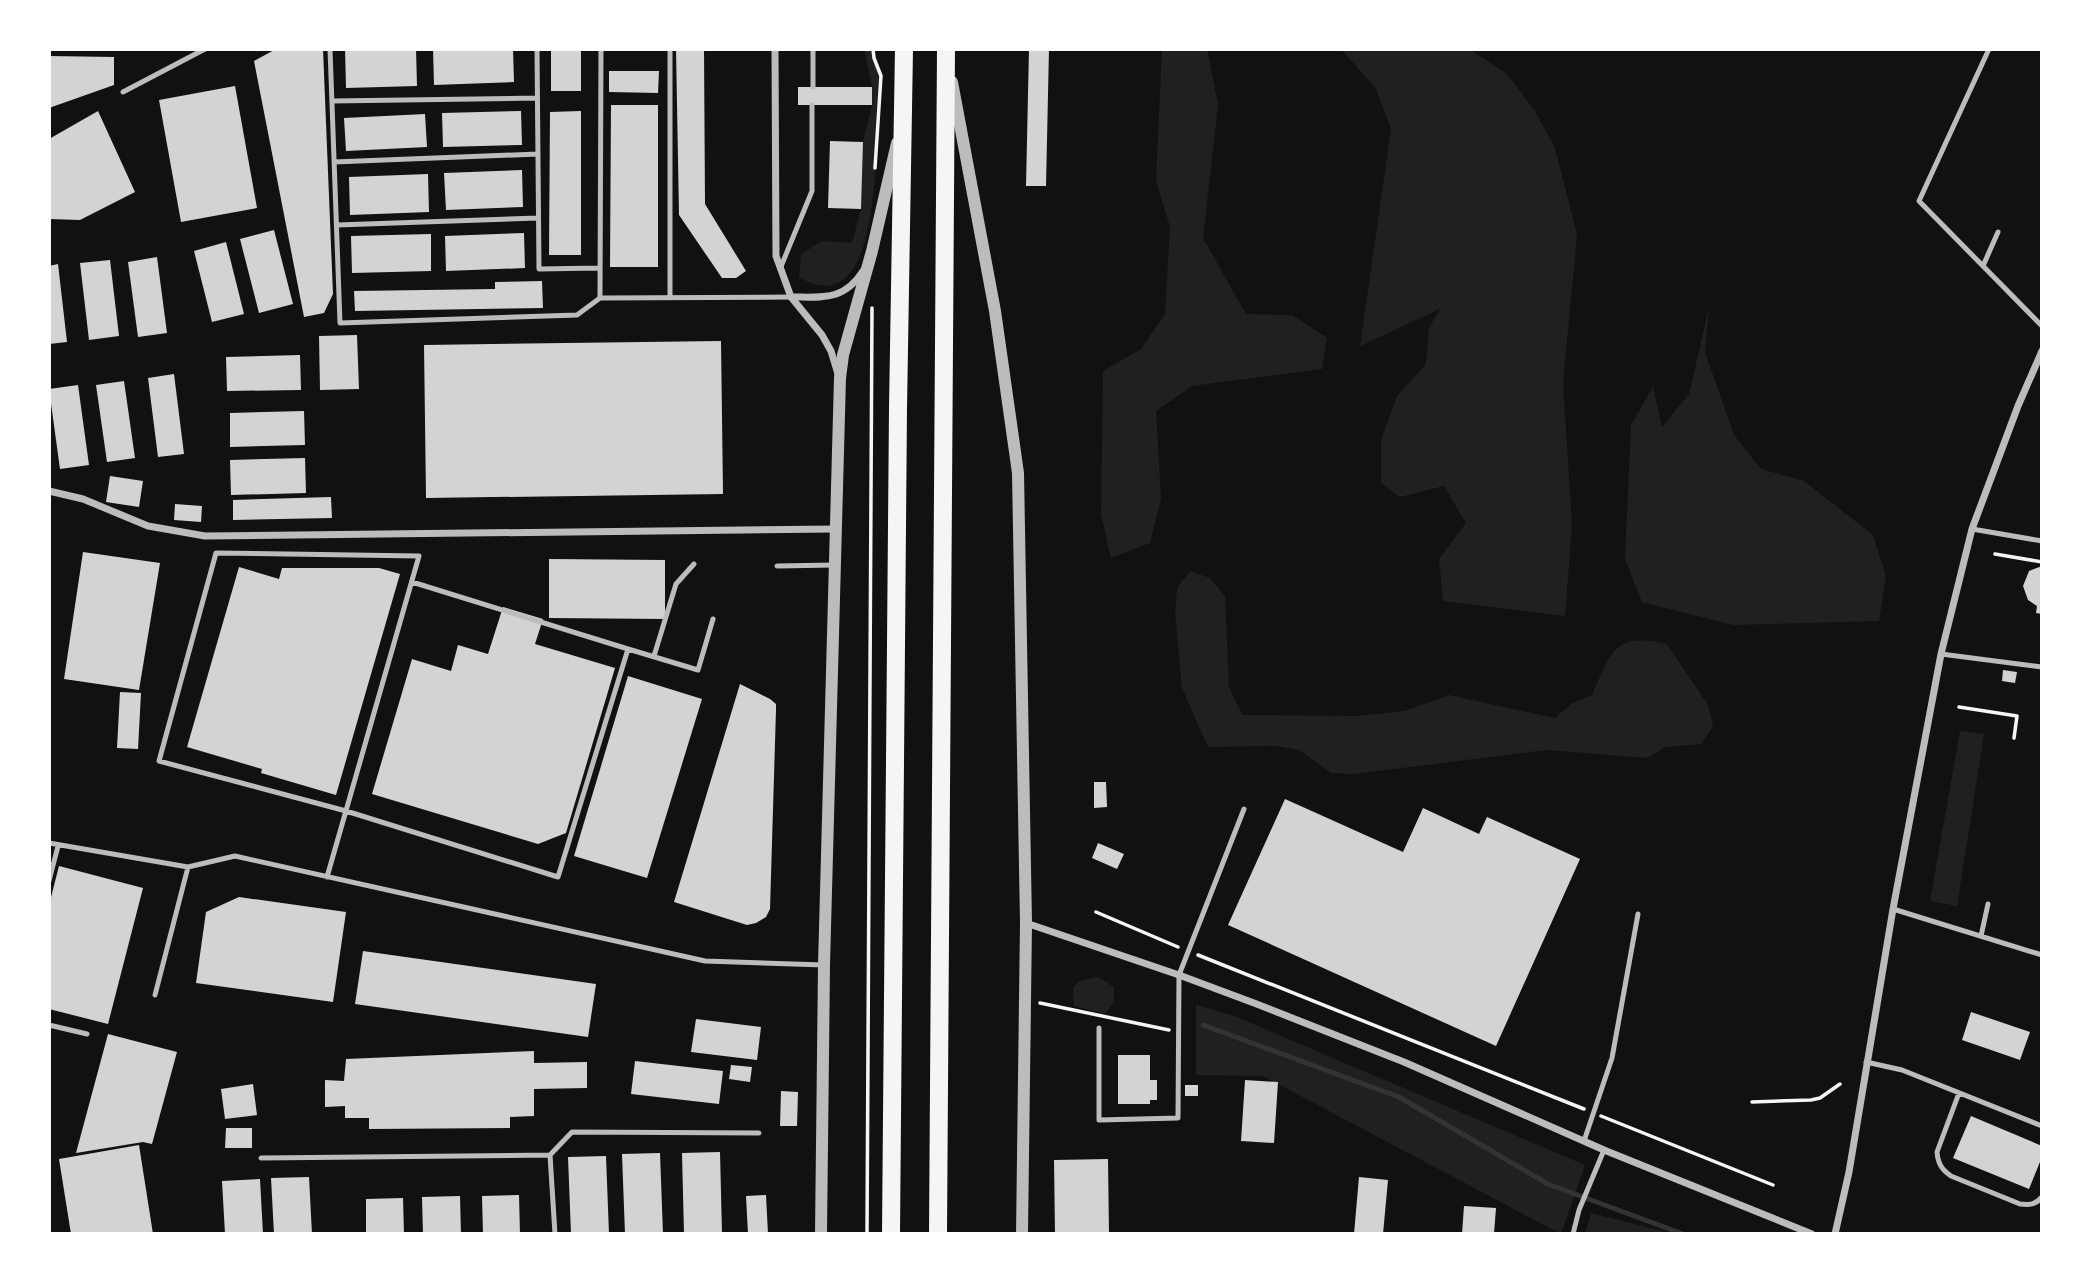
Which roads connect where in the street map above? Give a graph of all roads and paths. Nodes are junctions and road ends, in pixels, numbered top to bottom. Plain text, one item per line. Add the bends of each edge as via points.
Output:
1 (205, 49) edge
2 (330, 49) edge
3 (537, 49) edge
4 (601, 49) edge
5 (670, 49) edge
6 (775, 49) edge
7 (813, 49) edge
8 (904, 49) edge
9 (1989, 49) edge
10 (946, 51) edge
11 (813, 87) dead end
12 (124, 92) dead end
13 (537, 98) junction
14 (332, 102) junction
15 (812, 105) dead end
16 (904, 112) junction
17 (538, 154) junction
18 (334, 162) junction
19 (538, 218) junction
20 (337, 225) junction
21 (1998, 232) dead end
22 (869, 262) junction
23 (1983, 266) junction
24 (600, 268) junction
25 (780, 268) junction
26 (670, 297) junction
27 (792, 297) junction
28 (600, 298) junction
29 (2042, 326) edge
30 (2042, 351) edge
31 (840, 378) junction
32 (873, 407) dead end
33 (49, 491) edge
34 (835, 529) junction
35 (1972, 530) junction
36 (2042, 541) edge
37 (1995, 554) dead end
38 (2042, 562) edge
39 (694, 564) dead end
40 (834, 565) junction
41 (776, 566) dead end
42 (412, 582) junction
43 (713, 619) dead end
44 (628, 649) junction
45 (1941, 654) junction
46 (654, 656) junction
47 (2042, 667) edge
48 (1959, 707) dead end
49 (2014, 738) dead end
50 (1244, 809) dead end
51 (346, 811) junction
52 (49, 843) edge
53 (58, 846) junction
54 (188, 867) junction
55 (327, 877) junction
56 (49, 881) edge
57 (1988, 904) dead end
58 (1893, 909) junction
59 (1096, 912) dead end
60 (1638, 914) dead end
61 (1027, 923) junction
62 (1980, 936) junction
63 (1188, 951) junction
64 (2042, 955) edge
65 (824, 965) junction
66 (1179, 975) junction
67 (155, 995) dead end
68 (1040, 1002) dead end
69 (49, 1025) edge
70 (1099, 1028) dead end
71 (1178, 1032) junction
72 (87, 1034) dead end
73 (1866, 1062) junction
74 (1840, 1084) dead end
75 (1959, 1093) junction
76 (1752, 1102) dead end
77 (1594, 1113) junction
78 (2042, 1126) edge
79 (759, 1133) dead end
80 (1584, 1141) junction
81 (1604, 1150) junction
82 (550, 1155) junction
83 (261, 1158) dead end
84 (1773, 1185) dead end
85 (2042, 1197) edge
86 (555, 1234) edge
87 (821, 1234) edge
88 (867, 1234) edge
89 (891, 1234) edge
90 (938, 1234) edge
91 (1022, 1234) edge
92 (1573, 1234) edge
93 (1812, 1234) edge
94 (1835, 1234) edge

1 - 12 lane
2 - 14 lane
3 - 13 lane
4 - 24 lane
5 - 26 lane
6 - 25 street via 776,256
7 - 11 lane
8 - 16 highway
9 - 23 lane via 1919,201
10 - 61 street via 995,311 1018,473
10 - 90 highway
13 - 14 lane
13 - 17 lane
14 - 18 lane
15 - 25 lane via 812,191
16 - 22 street
16 - 89 highway
17 - 18 lane
17 - 19 lane
18 - 20 lane
19 - 20 lane
19 - 24 lane via 539,269
20 - 28 lane via 341,323 577,315
21 - 23 lane
22 - 27 street via 842,293
22 - 31 street
23 - 29 lane
24 - 28 lane
25 - 27 street
26 - 27 lane
26 - 28 lane
27 - 31 street via 822,335
30 - 35 street
31 - 34 street
32 - 88 path
33 - 34 street via 83,499 148,526 205,536
34 - 40 street
35 - 36 lane
35 - 45 street
37 - 38 path
39 - 46 lane via 676,584
40 - 41 lane
40 - 65 street
42 - 44 lane
42 - 51 lane
42 - 51 lane via 419,556 216,553 159,761
43 - 46 lane via 698,670
44 - 46 lane
44 - 51 lane via 558,877
45 - 47 lane
45 - 58 street
48 - 49 path via 2017,716
50 - 63 lane
51 - 55 lane
52 - 53 lane
53 - 54 lane
53 - 56 lane
54 - 55 lane via 235,856
54 - 67 lane
55 - 65 lane via 705,961
57 - 62 lane
58 - 62 lane
58 - 73 street
59 - 63 path
60 - 77 lane via 1612,1058
61 - 66 street
61 - 91 street
62 - 64 lane
63 - 66 lane
63 - 77 path
65 - 87 street
66 - 71 lane
66 - 80 street via 1404,1062
68 - 71 path
69 - 72 lane
70 - 71 lane via 1099,1120 1178,1118
73 - 75 lane via 1902,1070
73 - 94 street
74 - 76 path via 1811,1100
75 - 78 lane
75 - 85 lane via 1937,1152 1943,1170 2020,1204 2029,1205
77 - 80 lane
77 - 84 path
79 - 82 lane via 572,1132
80 - 81 street
81 - 92 lane
81 - 93 street
82 - 83 lane
82 - 86 lane

